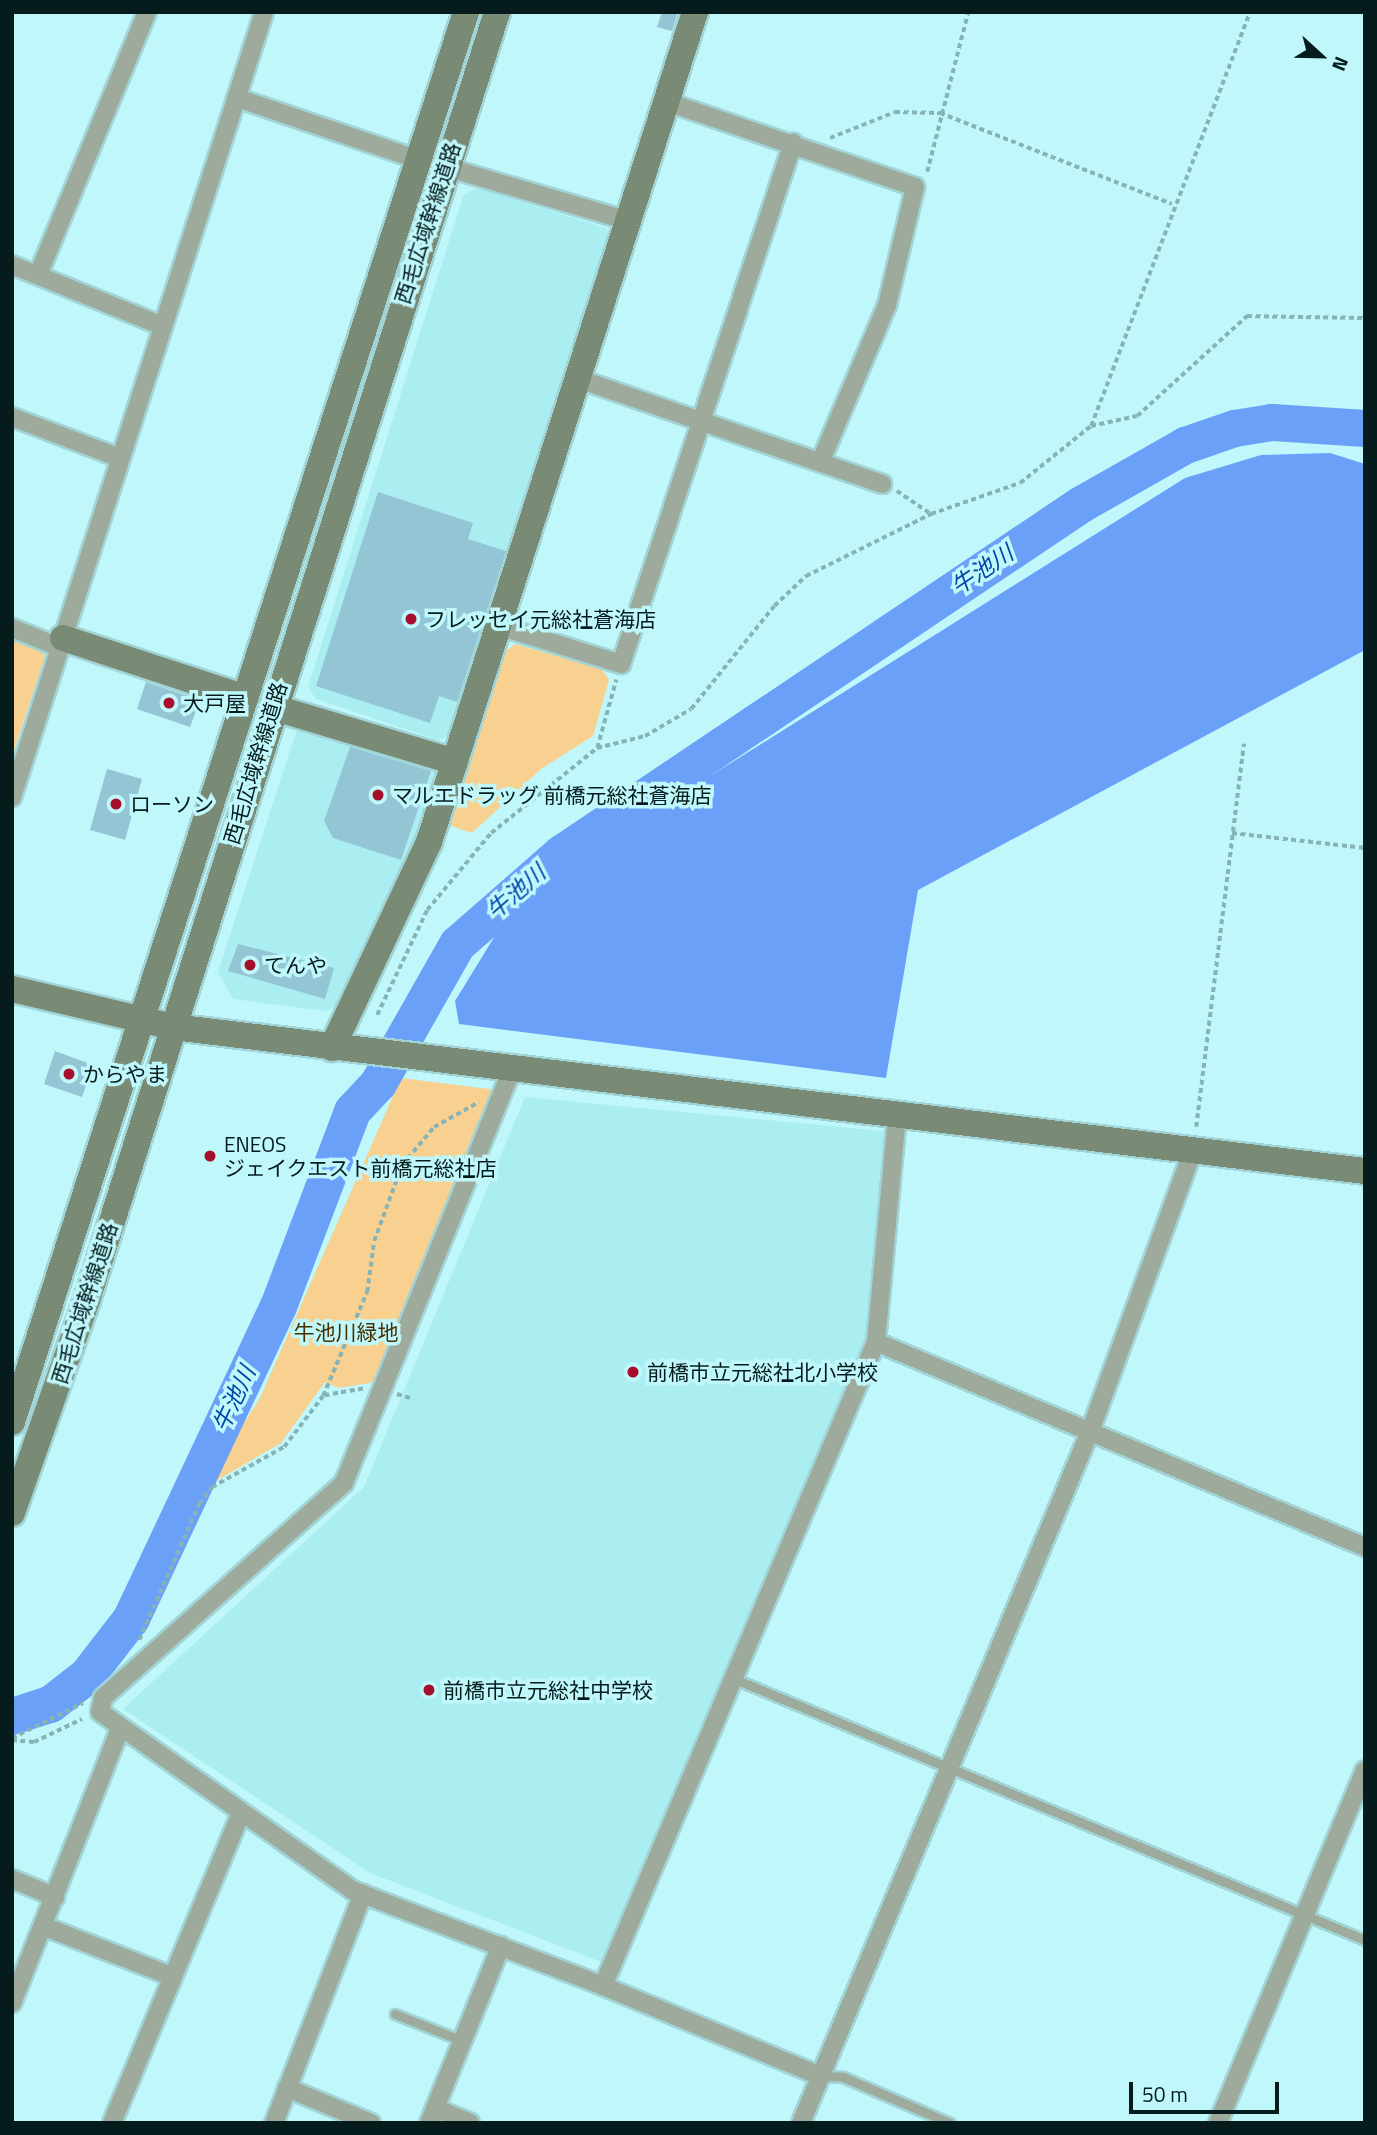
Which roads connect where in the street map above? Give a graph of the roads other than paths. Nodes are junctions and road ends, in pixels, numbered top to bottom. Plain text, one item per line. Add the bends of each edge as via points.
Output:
1 (147, 12) edge
2 (264, 12) edge
3 (467, 12) edge
4 (496, 12) edge
5 (695, 12) edge
6 (237, 97) junction
7 (667, 102) junction
8 (801, 146) junction
9 (419, 160) junction
10 (445, 167) junction
11 (628, 221) junction
12 (12, 265) edge
13 (38, 275) junction
14 (162, 326) junction
15 (579, 379) junction
16 (12, 417) edge
17 (705, 419) junction
18 (120, 458) junction
19 (822, 458) junction
20 (882, 484) road end
21 (499, 626) junction
22 (12, 628) edge
23 (61, 642) junction
24 (245, 698) junction
25 (272, 707) junction
26 (454, 762) junction
27 (12, 797) edge
28 (12, 989) edge
29 (141, 1020) junction
30 (173, 1027) junction
31 (332, 1048) junction
32 (512, 1069) junction
33 (897, 1117) junction
34 (1193, 1150) junction
35 (1365, 1171) edge
36 (876, 1342) junction
37 (12, 1422) edge
38 (1091, 1429) junction
39 (12, 1513) edge
40 (1365, 1547) edge
41 (737, 1680) junction
42 (120, 1729) junction
43 (950, 1767) junction
44 (1365, 1770) edge
45 (240, 1816) junction
46 (12, 1880) edge
47 (363, 1894) junction
48 (55, 1896) junction
49 (1303, 1914) junction
50 (43, 1926) junction
51 (1365, 1940) edge
52 (501, 1946) junction
53 (171, 1976) junction
54 (603, 1986) junction
55 (12, 2003) edge
56 (395, 2014) dead end
57 (463, 2041) junction
58 (820, 2076) junction
59 (287, 2088) junction
60 (432, 2115) edge
61 (112, 2123) edge
62 (274, 2123) edge
63 (372, 2123) edge
64 (470, 2123) edge
65 (801, 2123) edge
66 (950, 2123) edge
67 (1219, 2123) edge

1 - 13 street
2 - 6 street
3 - 9 main road, 西毛広域幹線道路
4 - 10 main road, 西毛広域幹線道路
5 - 7 main road
6 - 9 street
6 - 14 street
7 - 8 street
7 - 11 main road
8 - 17 street
8 - 19 street via 915,187 887,305
9 - 24 main road, 西毛広域幹線道路
10 - 11 street
10 - 25 main road, 西毛広域幹線道路
11 - 15 main road
12 - 13 street
13 - 14 street
14 - 18 street
15 - 17 street
15 - 21 main road
16 - 18 street
17 - 19 street
17 - 21 street via 621,664
18 - 23 street
19 - 20 street
21 - 26 main road
22 - 23 street
23 - 24 main road
23 - 27 street
24 - 29 main road, 西毛広域幹線道路
25 - 26 main road
25 - 30 main road, 西毛広域幹線道路
26 - 31 main road via 422,860 344,1013
28 - 29 main road
29 - 30 main road
29 - 37 main road, 西毛広域幹線道路
30 - 31 main road
30 - 39 main road, 西毛広域幹線道路
31 - 32 main road
32 - 33 main road
32 - 42 street via 344,1483 103,1698 100,1712
33 - 34 main road
33 - 36 street
34 - 35 main road
34 - 38 street
36 - 38 street
36 - 41 street
38 - 40 street
38 - 43 street
41 - 43 lane
41 - 54 street
42 - 45 street
42 - 48 street
43 - 49 lane
43 - 58 street
44 - 49 street
45 - 47 street
45 - 53 street
46 - 48 street
47 - 52 street
47 - 59 street
48 - 50 street
49 - 51 lane
49 - 67 street
50 - 53 street
50 - 55 street
52 - 54 street
52 - 57 street
53 - 61 street
54 - 58 street
56 - 57 lane
57 - 60 street
58 - 65 street
58 - 66 lane via 844,2077
59 - 62 street
59 - 63 street
60 - 64 street

